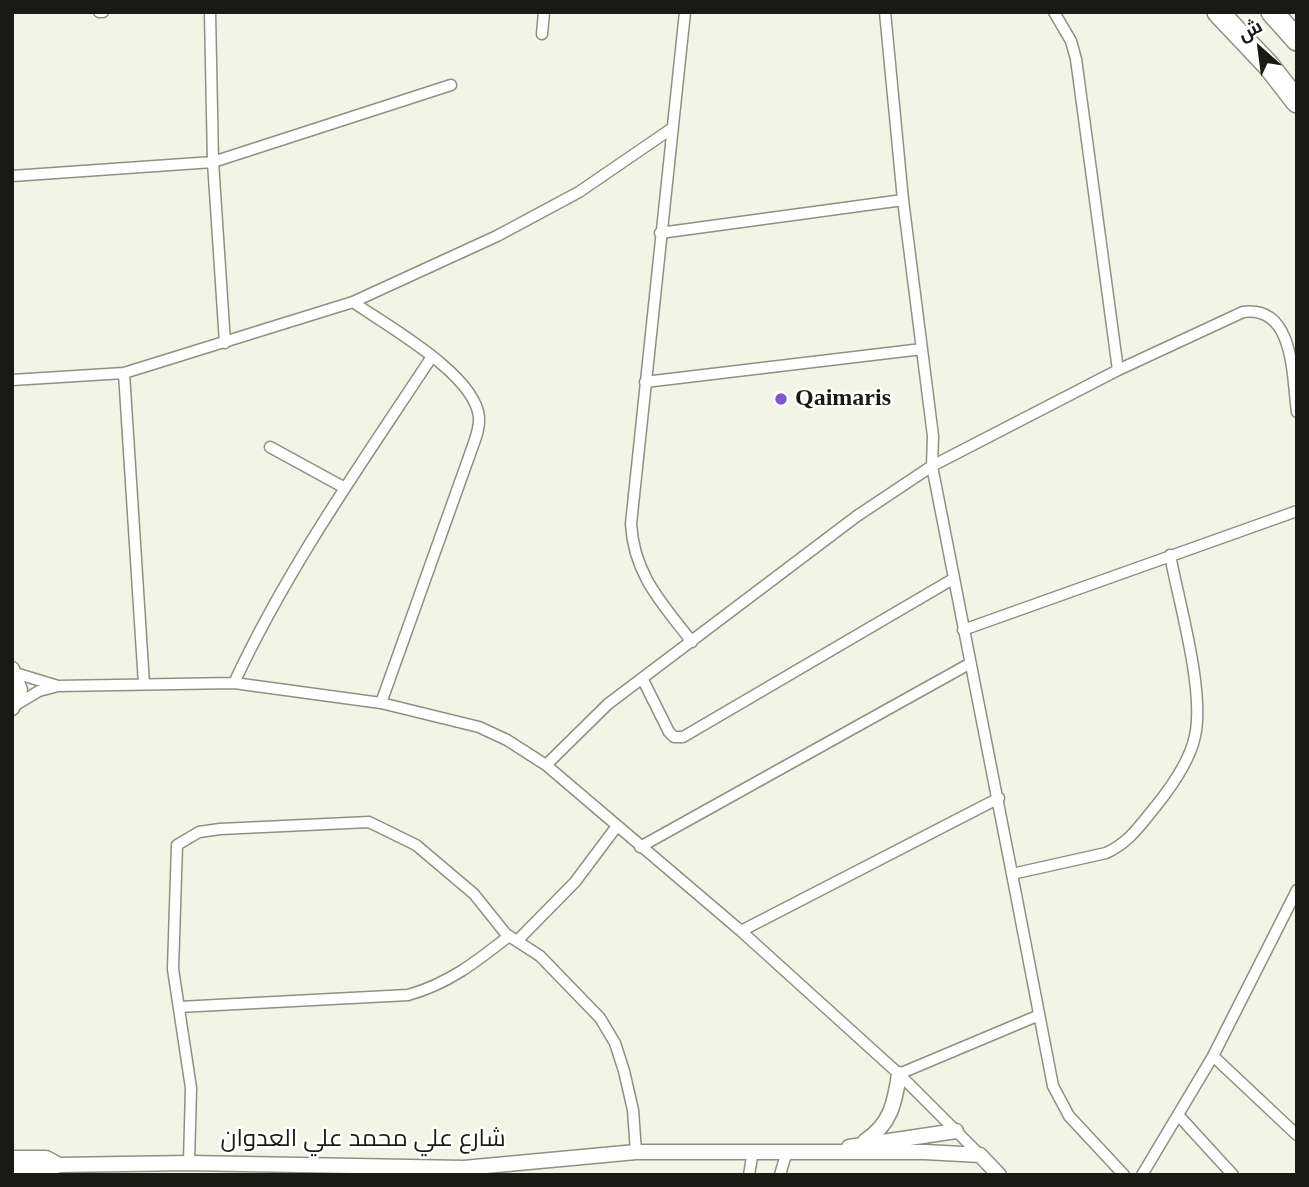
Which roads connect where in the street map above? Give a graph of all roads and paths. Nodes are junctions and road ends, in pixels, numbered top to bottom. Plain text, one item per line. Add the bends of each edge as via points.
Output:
1 (210, 12) edge
2 (544, 12) edge
3 (685, 12) edge
4 (885, 12) edge
5 (1054, 12) edge
6 (1217, 12) edge
7 (1272, 12) edge
8 (542, 34) dead end
9 (1297, 40) edge
10 (451, 85) dead end
11 (1297, 102) edge
12 (671, 129) junction
13 (213, 162) junction
14 (12, 176) edge
15 (903, 200) junction
16 (660, 233) junction
17 (352, 302) junction
18 (225, 343) junction
19 (922, 349) junction
20 (431, 358) junction
21 (1118, 370) junction
22 (124, 373) junction
23 (12, 380) edge
24 (645, 382) junction
25 (1297, 412) edge
26 (270, 447) dead end
27 (932, 466) junction
28 (345, 488) junction
29 (1297, 511) edge
30 (1170, 555) junction
31 (953, 579) junction
32 (963, 630) junction
33 (692, 642) junction
34 (969, 664) junction
35 (14, 671) edge
36 (643, 680) junction
37 (234, 683) junction
38 (144, 684) junction
39 (58, 686) junction
40 (381, 703) junction
41 (13, 707) edge
42 (546, 765) junction
43 (999, 798) junction
44 (617, 826) junction
45 (640, 847) junction
46 (1012, 874) junction
47 (1297, 891) edge
48 (741, 931) junction
49 (514, 938) junction
50 (179, 1007) junction
51 (1037, 1016) junction
52 (1213, 1056) junction
53 (899, 1074) junction
54 (1179, 1116) junction
55 (956, 1131) junction
56 (1297, 1135) edge
57 (860, 1144) junction
58 (753, 1151) junction
59 (787, 1151) junction
60 (834, 1151) junction
61 (636, 1152) junction
62 (980, 1155) junction
63 (12, 1158) edge
64 (188, 1163) junction
65 (59, 1165) junction
66 (125, 1170) edge
67 (12, 1171) edge
68 (464, 1171) edge
69 (749, 1175) edge
70 (780, 1175) edge
71 (999, 1175) edge
72 (1124, 1175) edge
73 (1142, 1175) edge
74 (1233, 1175) edge

1 - 13 street
2 - 8 street
3 - 12 street
4 - 15 street
5 - 21 street via 1076,59
6 - 11 highway
7 - 9 highway
10 - 13 street
12 - 16 street
12 - 17 street via 579,192 497,236
13 - 14 street
13 - 18 street
15 - 16 street
15 - 19 street
16 - 24 street
17 - 18 street
17 - 20 street
18 - 22 street
19 - 24 street
19 - 27 street via 933,436
20 - 28 street
20 - 40 street via 472,397 478,430
21 - 25 street via 1243,312 1256,311 1268,316 1284,334
21 - 27 street
22 - 23 street
22 - 38 street
24 - 33 street via 632,542 648,584
26 - 28 street
27 - 31 street
27 - 33 street via 857,516
28 - 37 street via 264,618
29 - 30 street
30 - 32 street
30 - 46 street via 1195,685 1197,721 1189,752 1172,786 1119,848
31 - 32 street
31 - 36 street via 683,737 669,733
32 - 34 street
33 - 36 street
34 - 43 street
34 - 45 street
35 - 39 street
35 - 41 street via 19,690
36 - 42 street via 585,724
37 - 38 street
37 - 40 street
38 - 39 street
39 - 41 street via 39,691
40 - 42 street via 479,727
42 - 44 street
43 - 46 street
43 - 48 street
44 - 45 street
44 - 49 street via 575,882
45 - 48 street
46 - 51 street
47 - 52 street
48 - 53 street
49 - 50 street via 450,980 408,995
49 - 50 street via 447,869 416,845 369,822 199,832 177,845 173,969
49 - 61 street via 583,998 615,1043 634,1110
50 - 64 street via 191,1088
51 - 53 street
51 - 72 street via 1059,1101
52 - 54 street
52 - 56 street
53 - 55 street
53 - 57 street via 892,1111 879,1132
54 - 73 street
54 - 74 street
55 - 57 street, شارع علي محمد علي العدوان
55 - 62 street
57 - 60 street, شارع علي محمد علي العدوان
58 - 59 street, شارع علي محمد علي العدوان
58 - 61 street, شارع علي محمد علي العدوان
58 - 69 street
59 - 60 street, شارع علي محمد علي العدوان
59 - 70 street
60 - 62 street, شارع علي محمد علي العدوان
61 - 68 street, شارع علي محمد علي العدوان
62 - 71 street
63 - 65 street, شارع علي محمد علي العدوان via 46,1158
64 - 66 street, شارع علي محمد علي العدوان
64 - 68 street, شارع علي محمد علي العدوان
65 - 66 street, شارع علي محمد علي العدوان
65 - 67 street, شارع علي محمد علي العدوان via 44,1171

